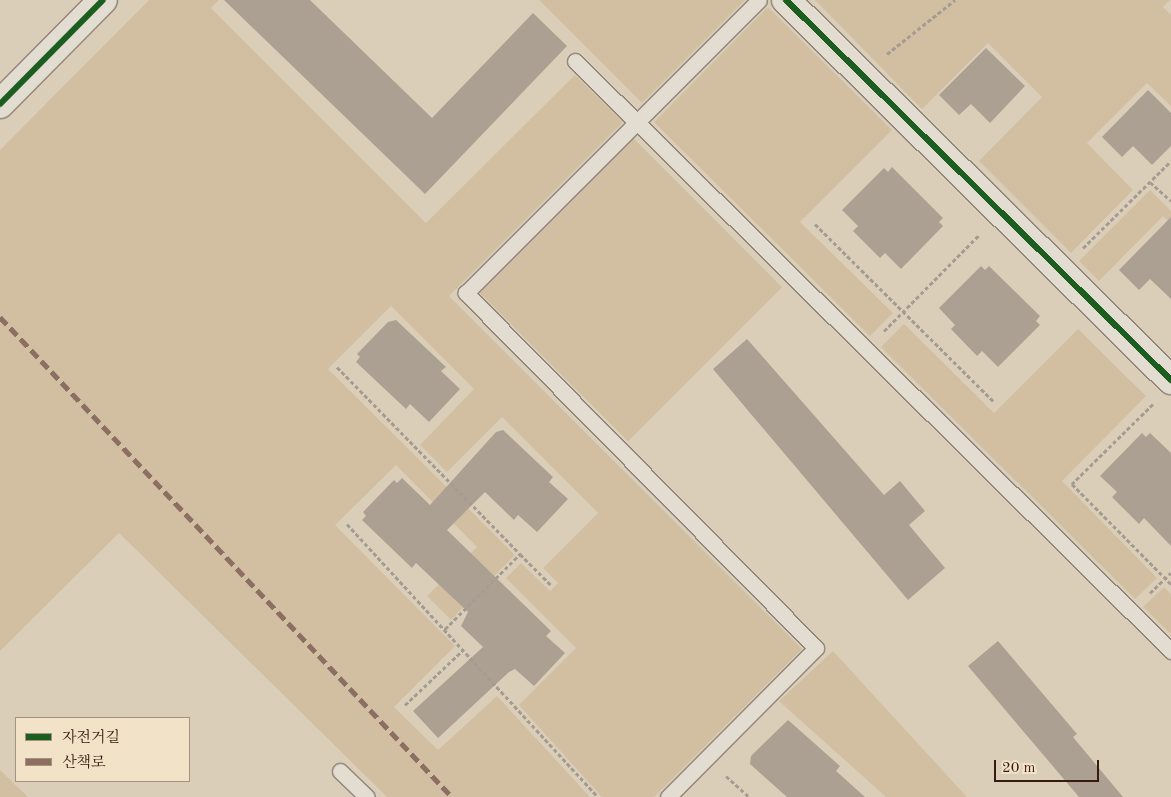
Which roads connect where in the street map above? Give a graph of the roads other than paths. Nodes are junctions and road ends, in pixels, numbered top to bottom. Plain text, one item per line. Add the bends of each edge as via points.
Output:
1 (103, 0) edge
2 (759, 0) edge
3 (786, 0) edge
4 (575, 61) dead end
5 (0, 104) edge
6 (638, 121) junction
7 (1164, 390) edge
8 (1171, 652) edge
9 (340, 771) dead end
10 (366, 797) edge
11 (668, 797) edge

1 - 5 street
2 - 6 lane
3 - 7 street via 1060,270
4 - 6 lane
6 - 8 lane
6 - 11 lane via 466,293 816,648
9 - 10 lane

